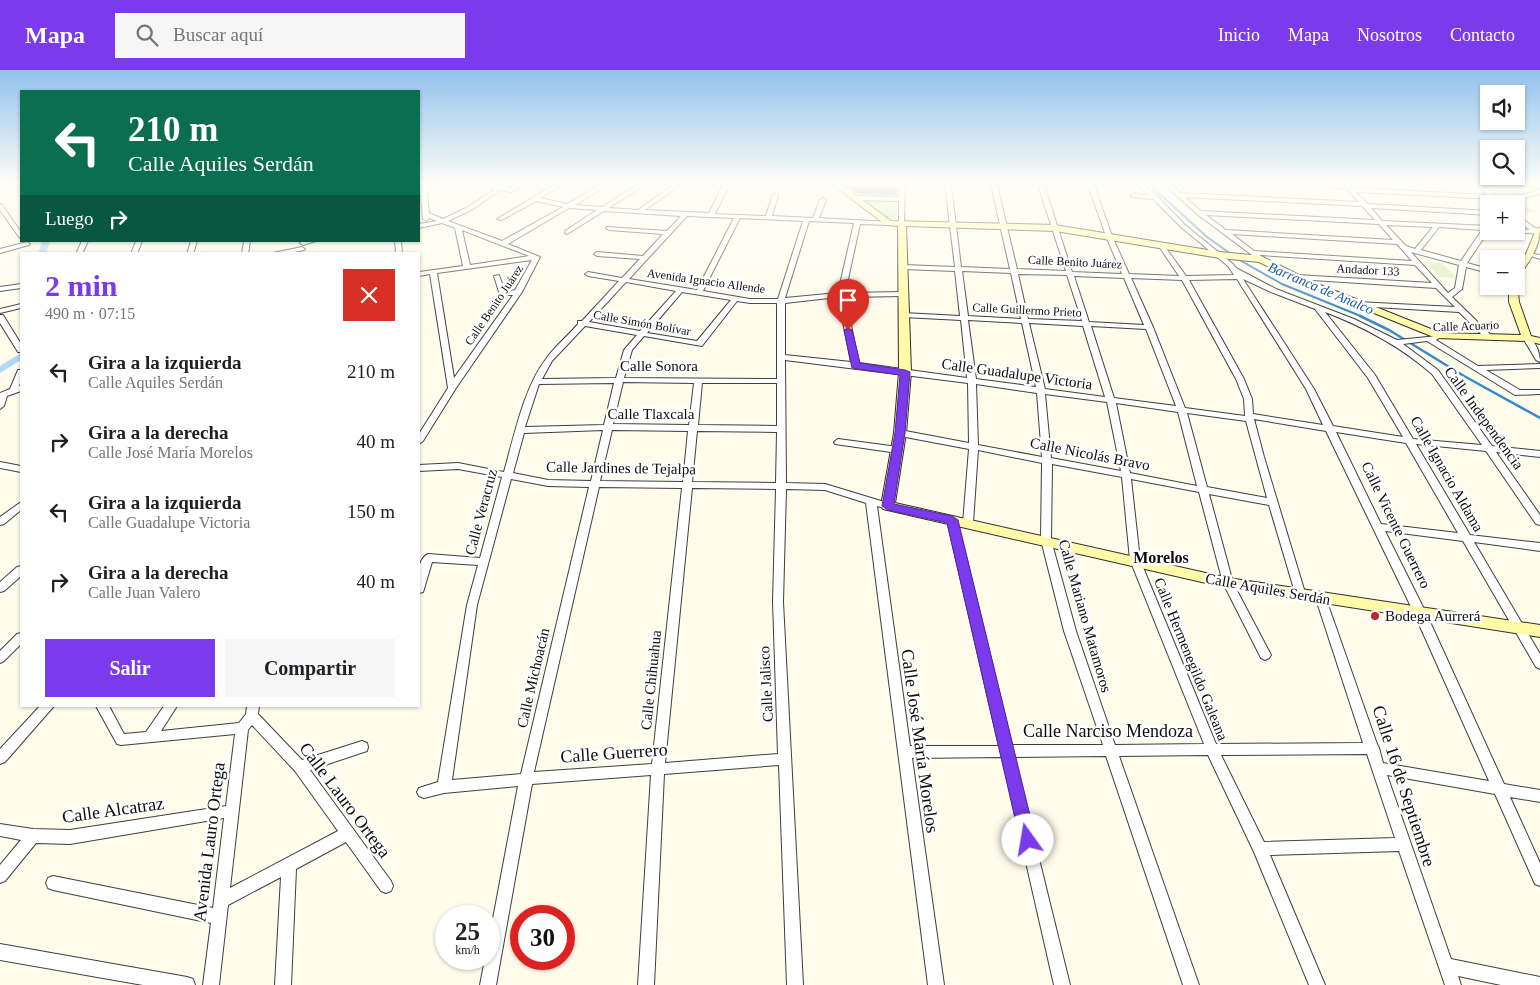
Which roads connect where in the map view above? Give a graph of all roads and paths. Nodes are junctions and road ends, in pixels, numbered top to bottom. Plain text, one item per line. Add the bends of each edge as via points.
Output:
1 (458, 227) edge
2 (460, 228) edge
3 (530, 228) edge
4 (574, 228) edge
5 (609, 228) dead end
6 (673, 228) edge
7 (732, 228) edge
8 (805, 228) edge
9 (856, 228) edge
10 (902, 228) edge
11 (952, 228) edge
12 (1003, 228) edge
13 (1050, 228) edge
14 (1055, 228) junction
15 (1106, 228) edge
16 (1185, 228) edge
17 (1219, 228) edge
18 (1385, 228) edge
19 (1436, 228) edge
20 (1525, 231) edge
21 (567, 232) dead end
22 (1225, 232) junction
23 (1539, 232) edge
24 (668, 233) junction
25 (1109, 236) junction
26 (1480, 240) edge
27 (26, 243) edge
28 (504, 243) junction
29 (1400, 244) junction
30 (1161, 245) junction
31 (303, 247) edge
32 (0, 251) edge
33 (1417, 251) junction
34 (280, 252) edge
35 (597, 254) dead end
36 (1530, 254) junction
37 (1540, 256) edge
38 (537, 257) junction
39 (1257, 257) junction
40 (646, 258) junction
41 (1226, 259) junction
42 (1525, 261) edge
43 (1418, 263) junction
44 (1463, 264) junction
45 (467, 267) junction
46 (903, 267) junction
47 (957, 268) junction
48 (1480, 269) edge
49 (1013, 270) junction
50 (433, 272) junction
51 (1068, 272) junction
52 (420, 274) edge
53 (588, 274) dead end
54 (1126, 275) junction
55 (497, 276) dead end
56 (1243, 277) junction
57 (1297, 277) junction
58 (1184, 278) junction
59 (624, 280) junction
60 (20, 286) edge
61 (1439, 286) junction
62 (0, 289) edge
63 (680, 289) junction
64 (518, 292) junction
65 (699, 292) junction
66 (904, 294) junction
67 (841, 295) junction
68 (1514, 295) edge
69 (1448, 297) junction
70 (735, 299) junction
71 (781, 301) junction
72 (1356, 304) junction
73 (20, 306) edge
74 (1316, 307) junction
75 (1461, 310) junction
76 (0, 311) edge
77 (903, 315) junction
78 (0, 317) edge
79 (965, 318) junction
80 (1026, 321) junction
81 (581, 323) junction
82 (1086, 324) junction
83 (1149, 326) junction
84 (640, 334) junction
85 (1488, 336) junction
86 (1430, 338) junction
87 (1527, 338) junction
88 (1540, 341) edge
89 (1397, 343) junction
90 (20, 348) edge
91 (780, 357) junction
92 (1540, 360) edge
93 (856, 366) junction
94 (1540, 366) edge
95 (1474, 368) junction
96 (905, 372) junction
97 (619, 380) junction
98 (698, 380) junction
99 (782, 381) junction
100 (536, 382) junction
101 (972, 382) junction
102 (18, 388) edge
103 (452, 388) junction
104 (1041, 391) junction
105 (1540, 392) edge
106 (1111, 401) junction
107 (0, 406) edge
108 (1182, 410) junction
109 (1249, 418) junction
110 (608, 428) junction
111 (694, 428) junction
112 (782, 429) junction
113 (520, 430) junction
114 (1332, 430) junction
115 (900, 433) junction
116 (420, 438) edge
117 (1410, 441) junction
118 (838, 442) dead end
119 (974, 446) junction
120 (1490, 449) junction
121 (898, 450) junction
122 (1540, 454) edge
123 (1047, 460) junction
124 (0, 465) edge
125 (420, 468) edge
126 (20, 469) edge
127 (1126, 475) junction
128 (506, 476) junction
129 (595, 484) junction
130 (687, 484) junction
131 (781, 487) junction
132 (825, 487) joint
133 (1204, 490) junction
134 (870, 501) junction
135 (1274, 503) junction
136 (20, 506) edge
137 (888, 506) junction
138 (952, 520) junction
139 (0, 522) edge
140 (1540, 522) edge
141 (968, 524) junction
142 (1379, 527) junction
143 (1466, 538) junction
144 (1046, 540) junction
145 (1540, 547) edge
146 (1135, 560) junction
147 (483, 562) junction
148 (20, 571) edge
149 (1228, 583) junction
150 (420, 586) edge
151 (0, 588) edge
152 (1301, 596) junction
153 (1321, 599) junction
154 (1420, 614) junction
155 (1520, 628) junction
156 (1540, 631) edge
157 (20, 638) edge
158 (1266, 655) dead end
159 (0, 658) edge
160 (1540, 664) edge
161 (47, 707) edge
162 (103, 707) edge
163 (170, 707) edge
164 (252, 711) edge
165 (242, 728) junction
166 (149, 738) junction
167 (362, 747) dead end
168 (1373, 748) junction
169 (1109, 749) junction
170 (1212, 749) junction
171 (1007, 750) junction
172 (904, 752) junction
173 (0, 758) edge
174 (786, 759) junction
175 (300, 767) junction
176 (1379, 768) junction
177 (658, 769) junction
178 (526, 779) junction
179 (444, 787) junction
180 (1498, 789) junction
181 (424, 792) dead end
182 (1540, 796) edge
183 (231, 811) junction
184 (0, 830) edge
185 (348, 833) junction
186 (34, 836) junction
187 (1402, 844) junction
188 (1260, 849) junction
189 (289, 865) junction
190 (0, 876) edge
191 (1540, 879) edge
192 (53, 883) dead end
193 (386, 886) dead end
194 (221, 901) junction
195 (219, 917) junction
196 (0, 952) edge
197 (1446, 966) junction
198 (133, 981) edge
199 (187, 985) edge
200 (210, 985) edge
201 (283, 985) edge
202 (488, 985) edge
203 (646, 985) edge
204 (795, 985) edge
205 (936, 985) edge
206 (1062, 985) edge
207 (1191, 985) edge
208 (1317, 985) edge
209 (1453, 985) edge
210 (1540, 985) edge

1 - 45 street
2 - 28 street, Calle Benito Juárez
3 - 28 street
4 - 21 street
5 - 24 street
6 - 24 street, Calle Veracruz
7 - 65 street
8 - 71 street, Calle Jalisco
9 - 67 street
10 - 46 street
11 - 47 street
12 - 49 street, Calle Mariano Matamoros
13 - 14 street
14 - 25 street
14 - 51 street, Calle Hermenegildo Galeana
15 - 25 street
16 - 41 street, Calle Vicente Guerrero
17 - 22 street
18 - 29 street
19 - 33 street
20 - 23 street
22 - 29 street
22 - 39 street
23 - 36 street
24 - 40 street, Calle Veracruz
25 - 30 street
25 - 54 street
26 - 44 street
27 - 32 street
28 - 38 street, Calle Benito Juárez
29 - 33 street
29 - 43 street
30 - 41 street
30 - 58 street
31 - 34 street
33 - 44 street
35 - 40 street
36 - 37 street
36 - 42 street
38 - 45 street
38 - 64 street, Calle Benito Juárez
39 - 41 street
39 - 43 street
39 - 57 street
40 - 59 street, Calle Veracruz
41 - 56 street, Calle Vicente Guerrero
43 - 61 street
44 - 48 street
44 - 69 street via 1458,288
45 - 50 street
46 - 47 street, Calle Benito Juárez
46 - 66 street
47 - 49 street, Calle Benito Juárez
47 - 79 street
49 - 51 street, Calle Benito Juárez
49 - 80 street, Calle Mariano Matamoros
50 - 52 street
50 - 103 street
51 - 54 street, Calle Benito Juárez
51 - 82 street, Calle Hermenegildo Galeana
53 - 59 street, Avenida Ignacio Allende
54 - 58 street, Calle Benito Juárez
54 - 83 street
55 - 64 street via 502,294
56 - 58 street, Calle Benito Juárez
56 - 74 street, Calle Independencia
56 - 114 street, Calle Vicente Guerrero
57 - 61 street, Andador 133
57 - 72 street
58 - 109 street via 1240,379 1248,398
59 - 63 street, Avenida Ignacio Allende
59 - 81 street, Calle Veracruz
60 - 62 street
61 - 69 street
63 - 65 street, Avenida Ignacio Allende
63 - 84 street, Calle Michoacán
64 - 103 street, Calle Benito Juárez
65 - 70 street, Avenida Ignacio Allende
66 - 67 street, Avenida Ignacio Allende
66 - 77 street
67 - 71 street, Avenida Ignacio Allende
67 - 93 street
68 - 87 street
69 - 75 street
70 - 71 street, Avenida Ignacio Allende
70 - 84 street, Calle Simón Bolívar via 699,344
71 - 91 street, Calle Jalisco
72 - 75 street
72 - 86 street
73 - 76 street
74 - 89 street, Calle Independencia
74 - 117 street, Calle Ignacio Aldama via 1372,377
75 - 85 street
77 - 79 street, Calle Guillermo Prieto
77 - 96 street
78 - 90 street
79 - 80 street, Calle Guillermo Prieto
79 - 101 street
80 - 82 street, Calle Guillermo Prieto
80 - 104 street, Calle Mariano Matamoros
81 - 84 street, Calle Simón Bolívar
81 - 100 street, Calle Veracruz via 549,360
82 - 83 street, Calle Guillermo Prieto
82 - 106 street, Calle Hermenegildo Galeana
83 - 108 street
84 - 97 street, Calle Michoacán via 628,350
85 - 86 street, Calle Acuario
85 - 87 street, Calle Acuario
86 - 89 street, Calle Acuario
86 - 95 street
87 - 88 street, Calle Acuario
87 - 92 street
89 - 120 street, Calle Independencia via 1435,372
91 - 93 street, Calle Guadalupe Victoria
91 - 99 street, Calle Jalisco
93 - 96 street, Calle Guadalupe Victoria
94 - 95 street
95 - 105 street via 1518,393
96 - 101 street, Calle Guadalupe Victoria
96 - 115 street
97 - 98 street, Calle Sonora
97 - 100 street, Calle Sonora
97 - 110 street, Calle Michoacán
98 - 99 street, Calle Sonora
98 - 111 street, Calle Chihuahua
99 - 112 street, Calle Jalisco
100 - 113 street, Calle Veracruz
101 - 104 street, Calle Guadalupe Victoria
101 - 119 street
102 - 107 street via 3,395
103 - 116 street, Calle Benito Juárez
104 - 106 street, Calle Guadalupe Victoria
104 - 123 street, Calle Mariano Matamoros
106 - 108 street, Calle Guadalupe Victoria
106 - 127 street, Calle Hermenegildo Galeana
108 - 109 street, Calle Guadalupe Victoria
108 - 133 street
109 - 114 street, Calle Guadalupe Victoria
109 - 135 street
110 - 111 street, Calle Tlaxcala
110 - 113 street, Calle Tlaxcala
110 - 129 street, Calle Michoacán
111 - 112 street, Calle Tlaxcala
111 - 130 street, Calle Chihuahua
112 - 131 street, Calle Jalisco
113 - 128 street, Calle Veracruz
114 - 117 street, Calle Guadalupe Victoria
114 - 142 street, Calle Vicente Guerrero
115 - 119 street, Calle Nicolás Bravo
115 - 121 street
117 - 120 street, Calle Guadalupe Victoria
117 - 143 street, Calle Ignacio Aldama
118 - 121 street
119 - 123 street, Calle Nicolás Bravo
119 - 141 street
120 - 122 street, Calle Guadalupe Victoria
120 - 140 street, Calle Independencia
121 - 137 street
123 - 127 street, Calle Nicolás Bravo
123 - 144 street, Calle Mariano Matamoros
124 - 126 street
125 - 128 street, Calle Jardines de Tejalpa via 458,466
127 - 133 street, Calle Nicolás Bravo
127 - 146 street, Calle Hermenegildo Galeana
128 - 129 street, Calle Jardines de Tejalpa via 548,483
128 - 147 street, Calle Veracruz
129 - 130 street, Calle Jardines de Tejalpa
129 - 178 street, Calle Michoacán
130 - 131 street, Calle Jardines de Tejalpa
130 - 177 street, Calle Chihuahua
131 - 132 street, Calle Jardines de Tejalpa
131 - 174 street, Calle Jalisco via 778,602
132 - 134 street, Calle Aquiles Serdán
133 - 135 street, Calle Nicolás Bravo
133 - 149 street
134 - 137 street, Calle Aquiles Serdán
134 - 172 street, Calle José María Morelos
135 - 152 street
136 - 139 street
137 - 138 street, Calle Aquiles Serdán
138 - 141 street, Calle Aquiles Serdán
138 - 171 street
141 - 144 street, Calle Aquiles Serdán
142 - 143 street
142 - 154 street, Calle Vicente Guerrero
143 - 145 street
143 - 155 street, Calle Ignacio Aldama
144 - 146 street, Calle Aquiles Serdán
144 - 169 street, Calle Mariano Matamoros via 1070,631
146 - 149 street, Calle Aquiles Serdán
146 - 170 street, Calle Hermenegildo Galeana
147 - 150 street via 428,558
147 - 179 street, Calle Veracruz via 472,605
148 - 151 street
149 - 152 street, Calle Aquiles Serdán
149 - 158 street
152 - 153 street, Calle Aquiles Serdán
153 - 154 street, Calle Aquiles Serdán
153 - 168 street, Calle 16 de Septiembre
154 - 155 street, Calle Aquiles Serdán
154 - 180 street, Calle Vicente Guerrero
155 - 156 street, Calle Aquiles Serdán
155 - 160 street, Calle Ignacio Aldama
157 - 159 street
161 - 173 street
162 - 166 street via 121,740
163 - 166 street
164 - 165 street
164 - 175 street, Calle Lauro Ortega
165 - 166 street
165 - 183 street, Avenida Lauro Ortega
167 - 175 street
168 - 170 street, Calle Narciso Mendoza
168 - 176 street, Calle 16 de Septiembre
169 - 170 street, Calle Narciso Mendoza
169 - 171 street, Calle Narciso Mendoza
169 - 207 street, Calle Mariano Matamoros
170 - 188 street, Calle Hermenegildo Galeana
171 - 172 street, Calle Narciso Mendoza
171 - 206 street
172 - 205 street, Calle José María Morelos
174 - 177 street, Calle Guerrero
174 - 204 street, Calle Jalisco
175 - 185 street, Calle Lauro Ortega
176 - 180 street
176 - 187 street, Calle 16 de Septiembre
177 - 178 street, Calle Guerrero
177 - 203 street, Calle Chihuahua
178 - 179 street, Calle Guerrero
178 - 202 street, Calle Michoacán
179 - 181 street, Calle Guerrero
180 - 182 street
180 - 191 street, Calle Vicente Guerrero
183 - 186 street, Calle Alcatraz via 70,837
183 - 194 street, Avenida Lauro Ortega
184 - 186 street, Calle Alcatraz
185 - 189 street
185 - 193 street, Calle Lauro Ortega
186 - 190 street
187 - 188 street
187 - 197 street, Calle 16 de Septiembre
188 - 208 street, Calle Hermenegildo Galeana
189 - 194 street
189 - 201 street
192 - 195 street
194 - 195 street, Avenida Lauro Ortega
195 - 200 street, Avenida Lauro Ortega
196 - 198 street
197 - 209 street, Calle 16 de Septiembre
197 - 210 street
198 - 199 street

